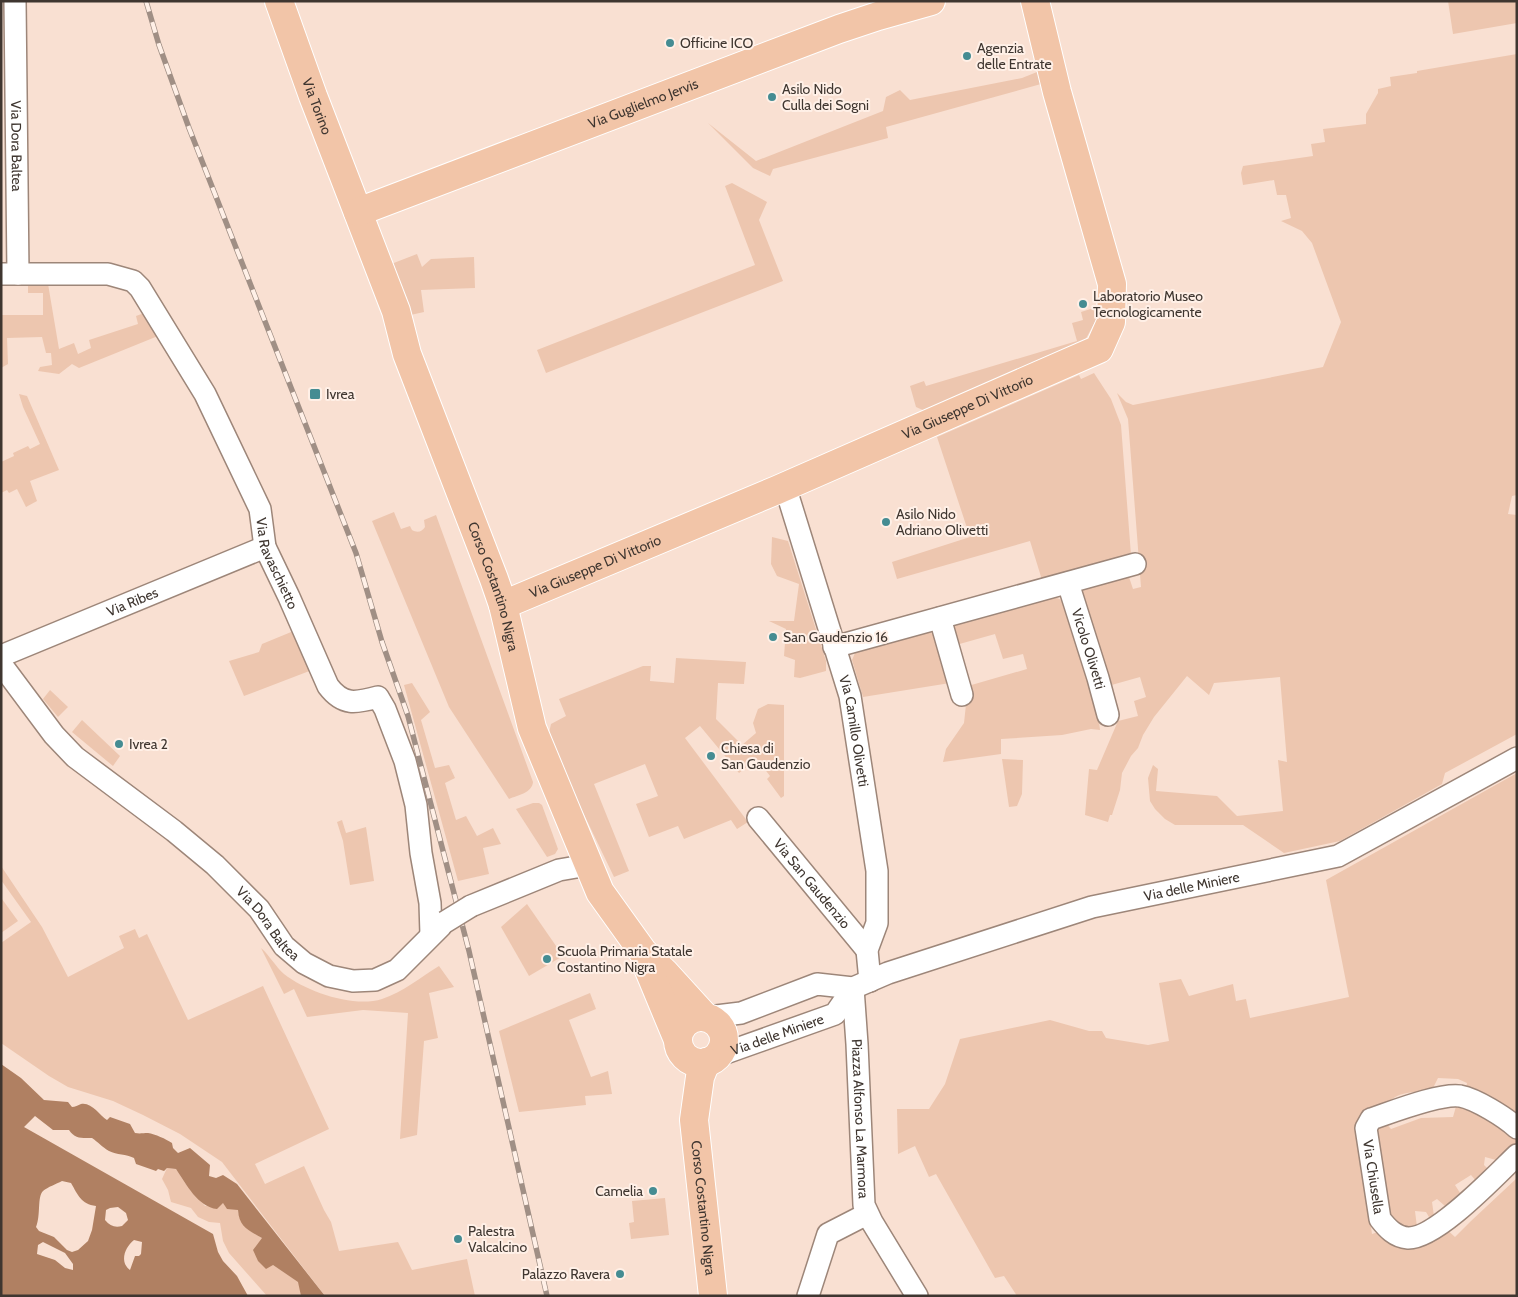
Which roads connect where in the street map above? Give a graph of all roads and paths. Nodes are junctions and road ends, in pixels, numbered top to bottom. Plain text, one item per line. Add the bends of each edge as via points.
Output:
1 (14, 1) edge
2 (278, 1) edge
3 (931, 1) edge
4 (1035, 1) edge
5 (358, 212) junction
6 (10, 274) edge
7 (785, 486) junction
8 (265, 547) junction
9 (1135, 564) dead end
10 (1068, 584) junction
11 (503, 605) junction
12 (940, 618) junction
13 (834, 647) junction
14 (1, 656) edge
15 (1, 664) edge
16 (962, 695) dead end
17 (1108, 715) dead end
18 (1517, 758) edge
19 (758, 818) dead end
20 (588, 865) junction
21 (438, 928) junction
22 (867, 950) junction
23 (643, 952) junction
24 (862, 985) junction
25 (706, 1017) junction
26 (696, 1053) junction
27 (1517, 1128) edge
28 (1517, 1155) edge
29 (1517, 1169) edge
30 (867, 1214) junction
31 (1466, 1217) dead end
32 (714, 1296) edge
33 (808, 1296) edge
34 (916, 1296) edge

1 - 6 street, Via Dora Baltea
2 - 5 main road, Via Torino
3 - 5 main road, Via Guglielmo Jervis via 840,29
4 - 7 main road, Via Giuseppe Di Vittorio via 1057,92 1112,284 1111,322 1099,349
5 - 11 main road, Corso Costantino Nigra via 396,311 407,354
6 - 8 street, Via Ravaschietto via 108,274 132,281 140,288 205,394 260,509
7 - 11 main road, Via Giuseppe Di Vittorio
7 - 13 street, Via Camillo Olivetti
8 - 14 street, Via Ribes
8 - 21 street, Via Ravaschietto via 335,696 354,703 378,698 385,709 416,805 421,853
9 - 10 street
10 - 12 street
10 - 17 street, Vicolo Olivetti
11 - 20 main road, Corso Costantino Nigra via 530,723
12 - 13 street
12 - 16 street
13 - 22 street, Via Camillo Olivetti via 850,696 877,871 877,923
15 - 21 street, Via Dora Baltea via 54,735 75,757 215,865 259,909 284,946 304,963 329,976 353,981 376,980 397,970
18 - 24 street, Via delle Miniere via 1338,856 1092,908 888,973
19 - 22 street, Via San Gaudenzio
20 - 21 street, Via Dora Baltea, bridge via 560,870 470,906
20 - 23 main road, Corso Costantino Nigra via 600,892
22 - 24 street, Via Camillo Olivetti
23 - 25 main road, Corso Costantino Nigra
23 - 26 main road, Corso Costantino Nigra
24 - 25 street, Via delle Miniere via 817,984 741,1013
24 - 26 street, Via delle Miniere via 835,1014
24 - 30 street, Piazza Alfonso La Marmora via 858,1044 864,1205
25 - 26 main road via 696,1017 681,1029
25 - 26 main road via 722,1032 723,1046
26 - 32 main road, Corso Costantino Nigra via 686,1101 694,1120
27 - 28 street, Via Chiusella via 1482,1106 1456,1096 1426,1101 1371,1119 1366,1128 1380,1219 1387,1228 1402,1237 1418,1237 1454,1215
29 - 31 street
30 - 33 street via 828,1234
30 - 34 street, Piazza Alfonso La Marmora

